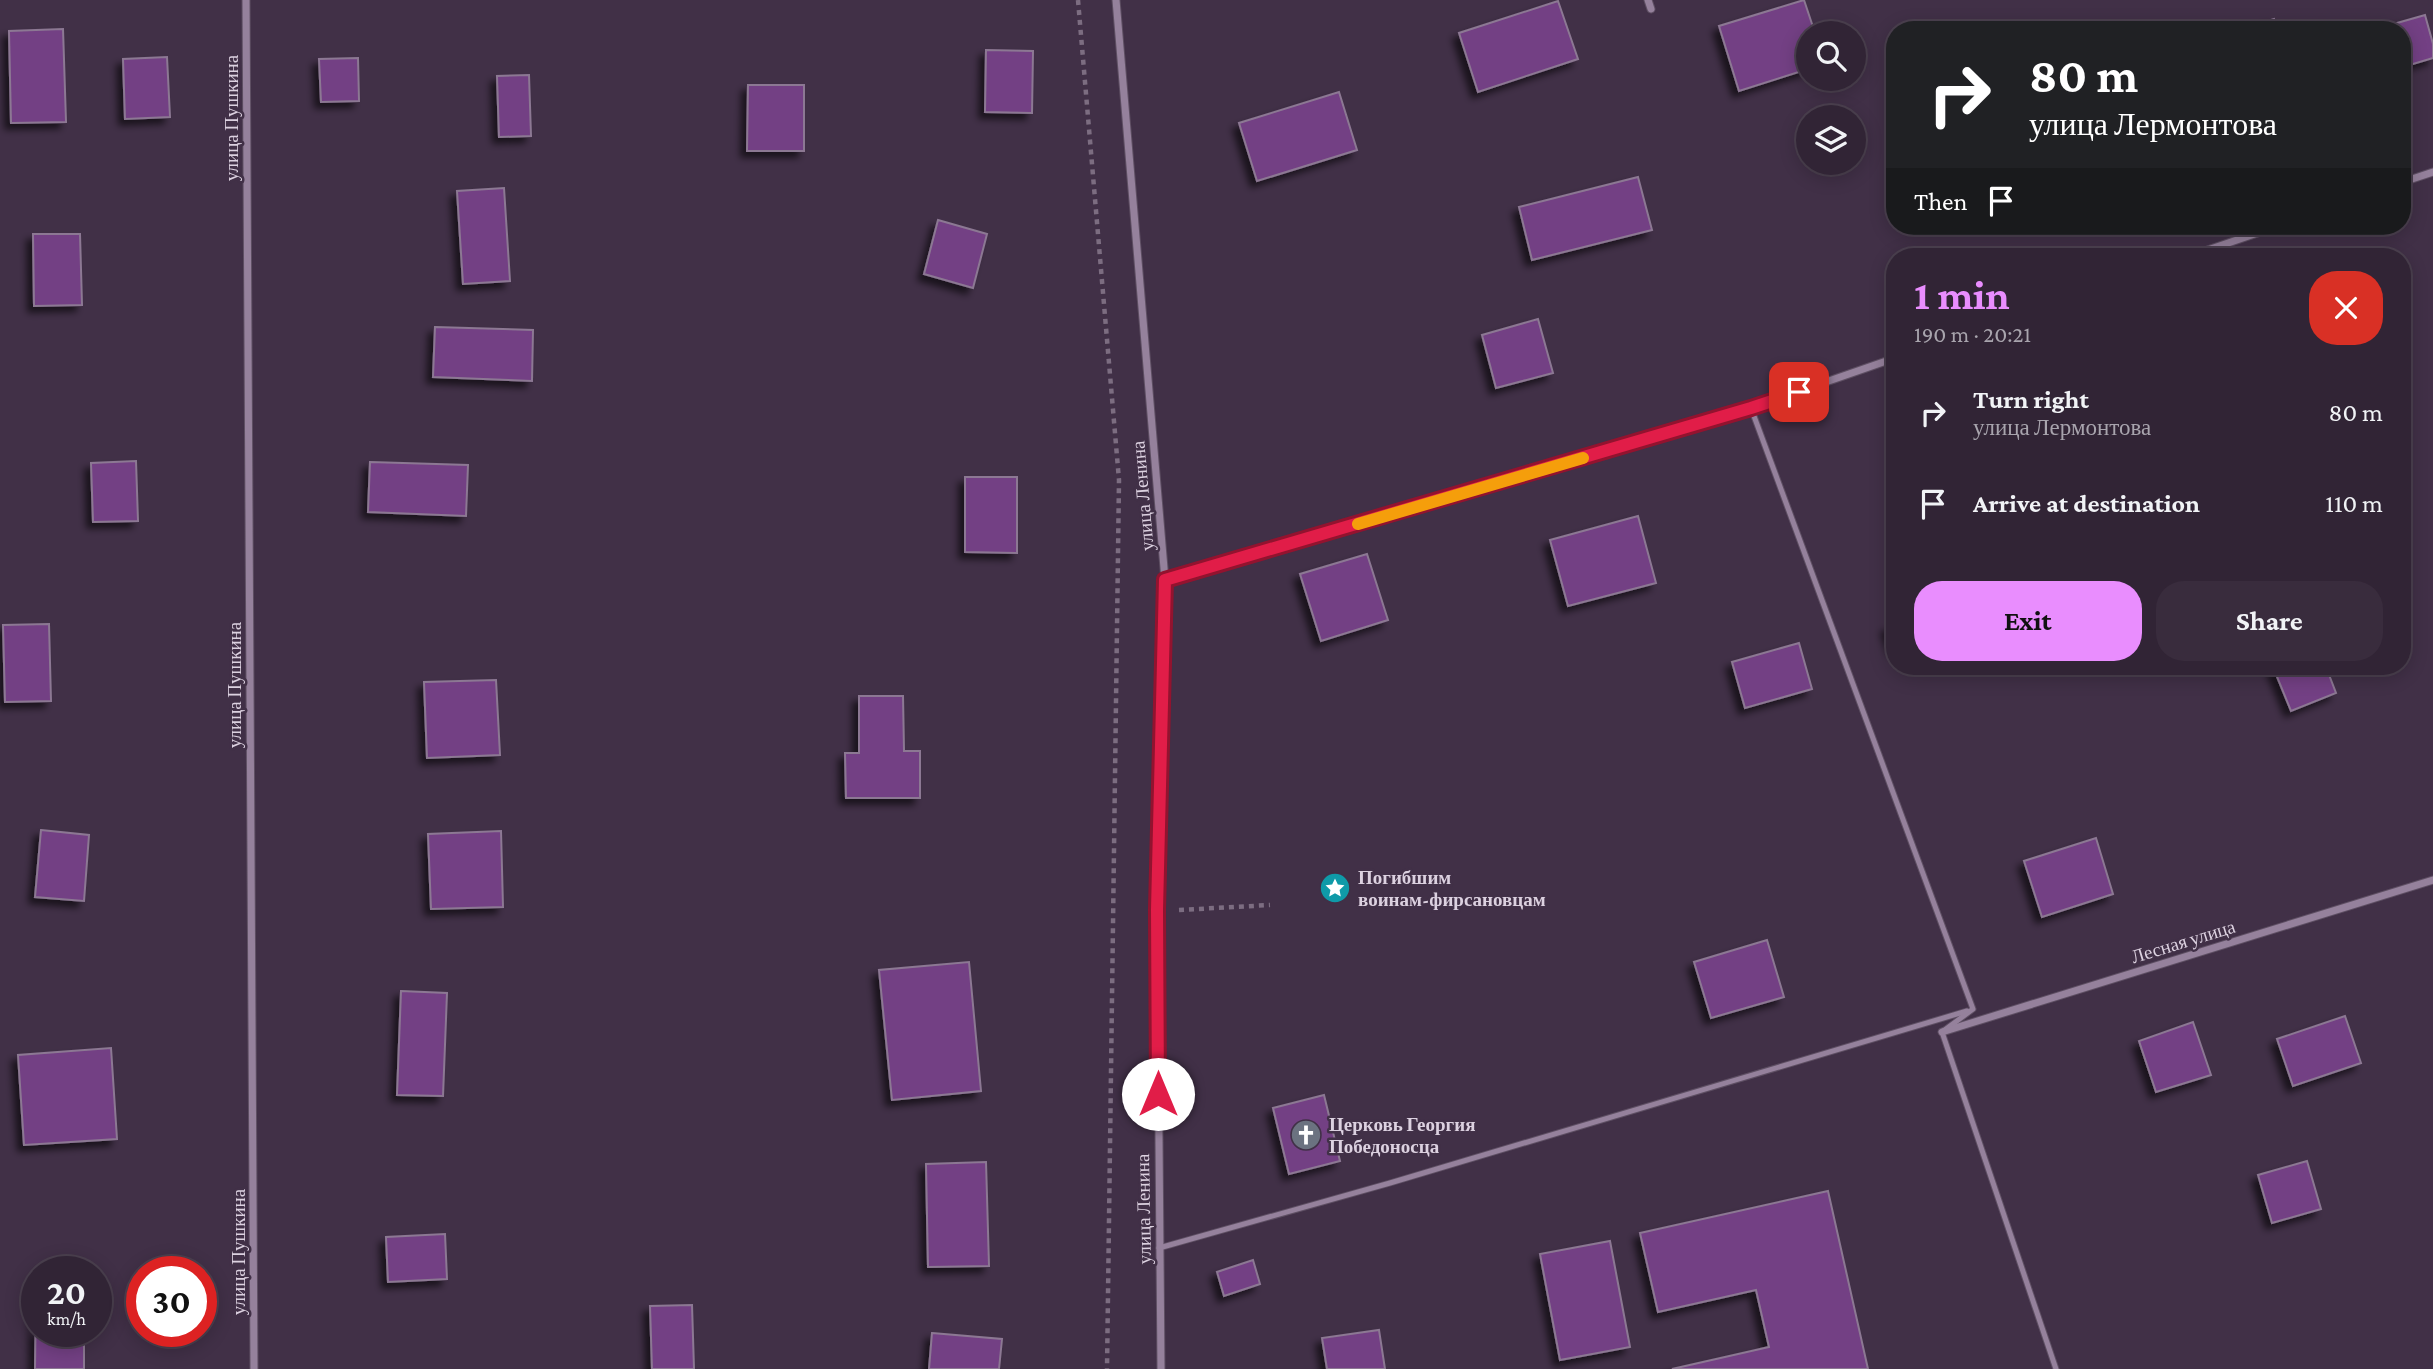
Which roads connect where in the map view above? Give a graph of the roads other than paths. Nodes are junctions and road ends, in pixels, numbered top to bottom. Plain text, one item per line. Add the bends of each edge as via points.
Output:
1 (246, 0) edge
2 (1116, 0) edge
3 (1648, 0) edge
4 (1651, 9) dead end
5 (2433, 172) edge
6 (2411, 179) edge
7 (2252, 235) edge
8 (2213, 248) edge
9 (1886, 361) edge
10 (1751, 408) junction
11 (1165, 580) junction
12 (2433, 880) edge
13 (1973, 1009) junction
14 (1942, 1032) junction
15 (1159, 1248) junction
16 (254, 1369) edge
17 (1161, 1369) edge
18 (2056, 1369) edge

1 - 16 street, улица Пушкина
2 - 11 street, улица Ленина
3 - 4 street
5 - 6 street
7 - 8 street
9 - 10 street
10 - 11 street
10 - 13 lane
11 - 15 street, улица Ленина via 1157,910
12 - 14 street, Лесная улица
13 - 14 lane
13 - 15 lane
14 - 18 lane
15 - 17 street, улица Ленина

